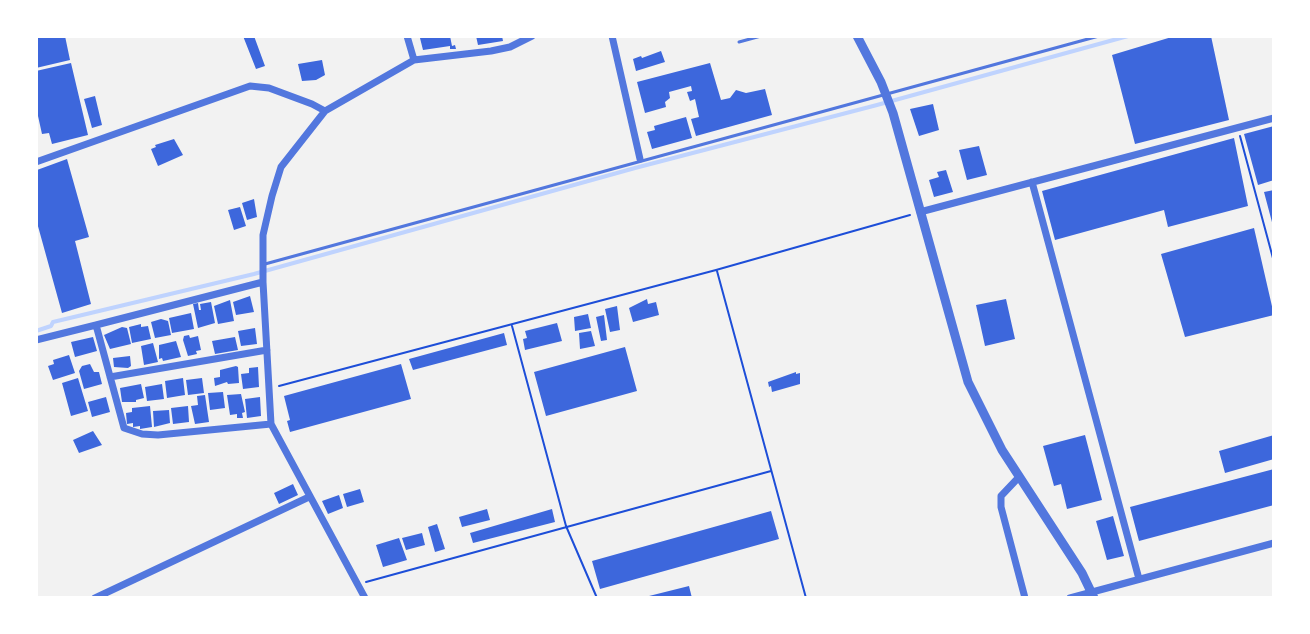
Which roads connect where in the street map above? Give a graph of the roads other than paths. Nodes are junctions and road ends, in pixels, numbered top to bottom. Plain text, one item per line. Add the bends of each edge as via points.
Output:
1 (407, 36) edge
2 (532, 36) edge
3 (612, 36) edge
4 (761, 36) edge
5 (857, 36) edge
6 (1099, 36) edge
7 (739, 42) dead end
8 (414, 60) junction
9 (887, 96) junction
10 (325, 111) junction
11 (1274, 118) edge
12 (640, 159) junction
13 (36, 162) edge
14 (1032, 182) junction
15 (920, 212) junction
16 (263, 264) junction
17 (263, 282) junction
18 (96, 325) junction
19 (36, 340) edge
20 (267, 350) junction
21 (110, 377) junction
22 (271, 424) junction
23 (1019, 477) junction
24 (309, 497) junction
25 (1274, 543) edge
26 (1139, 579) junction
27 (1093, 595) edge
28 (95, 598) edge
29 (365, 598) edge
30 (1025, 598) edge
31 (1070, 598) edge

1 - 8 street
2 - 8 street via 491,51
3 - 12 street
4 - 7 lane
5 - 9 street
6 - 9 lane
8 - 10 street
9 - 12 lane
9 - 15 street
10 - 13 street via 269,88 250,86
10 - 16 street via 281,167 263,235
11 - 14 street
12 - 16 lane
14 - 15 street
14 - 26 street
15 - 23 street via 968,382
16 - 17 street
17 - 18 street
17 - 20 street
18 - 19 street
18 - 21 street
20 - 21 street
20 - 22 street
21 - 22 street via 124,428 142,434
22 - 24 street
23 - 27 street
23 - 30 street via 1001,496 1001,507
24 - 28 street
24 - 29 street
25 - 26 street
26 - 27 street
27 - 31 street

